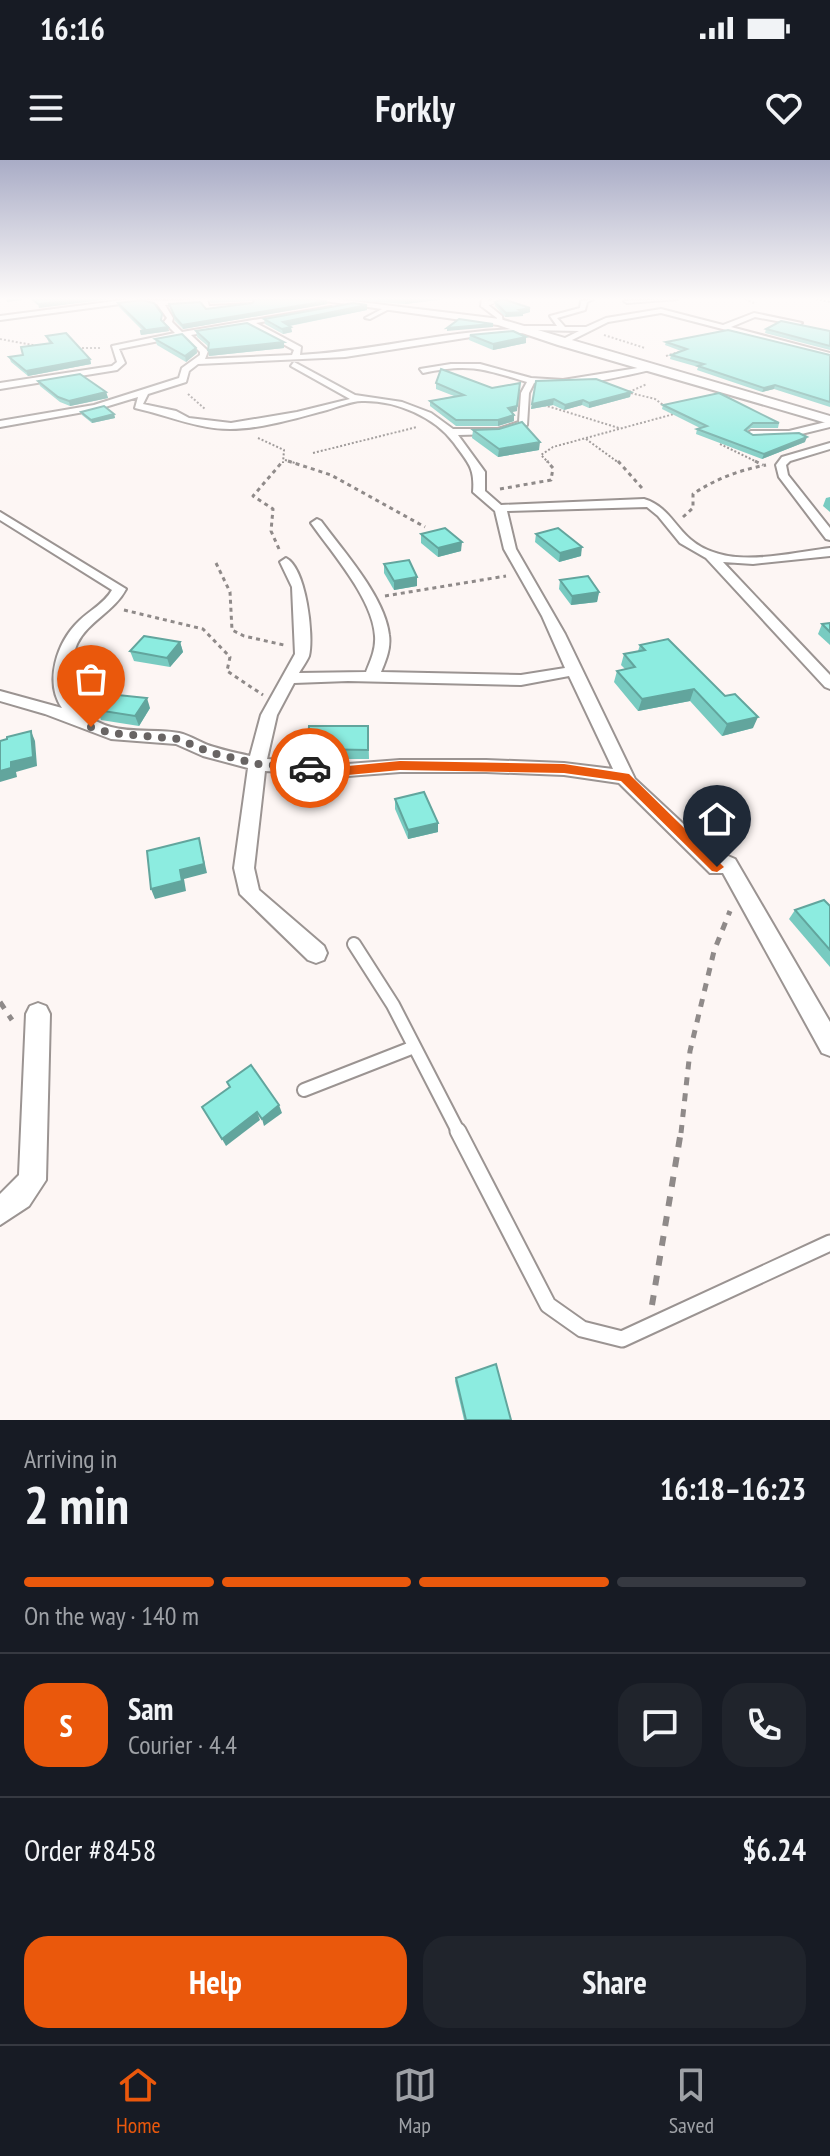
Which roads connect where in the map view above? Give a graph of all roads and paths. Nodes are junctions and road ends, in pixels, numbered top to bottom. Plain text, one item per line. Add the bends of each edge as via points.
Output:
1 (119, 358) edge
2 (201, 358) edge
3 (317, 358) edge
4 (613, 358) edge
5 (662, 358) edge
6 (294, 360) junction
7 (199, 362) junction
8 (641, 366) junction
9 (423, 371) dead end
10 (614, 377) junction
11 (532, 380) junction
12 (180, 382) junction
13 (0, 386) edge
14 (525, 393) junction
15 (144, 394) junction
16 (359, 399) junction
17 (830, 422) edge
18 (0, 424) edge
19 (218, 424) junction
20 (445, 428) junction
21 (622, 429) junction
22 (751, 434) edge
23 (584, 437) junction
24 (720, 444) edge
25 (830, 446) edge
26 (313, 453) dead end
27 (285, 460) junction
28 (784, 461) junction
29 (765, 465) junction
30 (479, 492) junction
31 (648, 504) junction
32 (500, 508) junction
33 (0, 515) edge
34 (317, 523) dead end
35 (672, 523) junction
36 (425, 527) dead end
37 (830, 536) edge
38 (830, 552) edge
39 (712, 558) junction
40 (286, 562) joint
41 (216, 563) dead end
42 (520, 573) junction
43 (368, 601) junction
44 (106, 606) junction
45 (302, 648) junction
46 (574, 671) junction
47 (826, 676) edge
48 (372, 677) junction
49 (290, 678) junction
50 (0, 696) edge
51 (275, 704) junction
52 (91, 727) junction
53 (257, 764) junction
54 (624, 777) junction
55 (740, 886) junction
56 (354, 944) dead end
57 (316, 953) dead end
58 (0, 1002) edge
59 (38, 1014) dead end
60 (12, 1020) dead end
61 (830, 1045) edge
62 (414, 1047) junction
63 (304, 1090) dead end
64 (0, 1211) edge
65 (830, 1243) edge
66 (648, 1328) junction

1 - 13 street via 114,368
2 - 7 street
3 - 6 street
4 - 8 main road
5 - 8 path
6 - 7 street
6 - 16 street
7 - 12 street via 187,368
8 - 10 street
8 - 17 main road
9 - 11 street via 493,368
10 - 11 street
10 - 21 path via 619,390 682,411
11 - 14 street
12 - 15 street
12 - 19 path
14 - 20 street via 521,426 504,431
14 - 21 path via 552,409
15 - 18 street
15 - 19 street via 138,406
16 - 19 street via 297,415
16 - 20 street via 407,406
17 - 22 street via 789,434
19 - 27 path via 277,445
20 - 26 path via 370,435 355,444
20 - 30 street via 480,472
21 - 23 path
23 - 30 path via 541,454 553,468 551,480
23 - 31 path via 612,455 640,484
24 - 29 path
25 - 28 street
27 - 36 path via 331,475
27 - 40 path via 253,496 273,509 271,531
28 - 29 path
28 - 37 street via 783,475
29 - 35 path via 701,488 693,494 693,508
30 - 32 street
31 - 32 street
31 - 35 street
32 - 42 street
33 - 44 street via 116,585 118,592
34 - 43 street
35 - 39 street via 684,540
38 - 39 street via 734,561
39 - 47 street
40 - 45 street via 299,587
41 - 45 path via 230,592 232,630
42 - 43 path
42 - 46 street via 558,629
43 - 48 street via 382,630 383,646
44 - 51 path via 203,629 230,657 227,671
44 - 52 street via 78,630 63,672 63,696
45 - 49 street
46 - 48 street via 521,680
46 - 54 street
48 - 49 street
49 - 51 street
50 - 52 street
51 - 53 street
52 - 53 street via 179,739
53 - 54 street via 348,770 486,766
53 - 57 street via 244,868 250,894
54 - 55 street
55 - 61 street
55 - 66 path via 714,951 690,1051
56 - 62 lane
58 - 60 path
59 - 64 street via 32,1180
62 - 63 lane
62 - 66 lane via 548,1305 571,1325 602,1337 622,1339
65 - 66 lane

